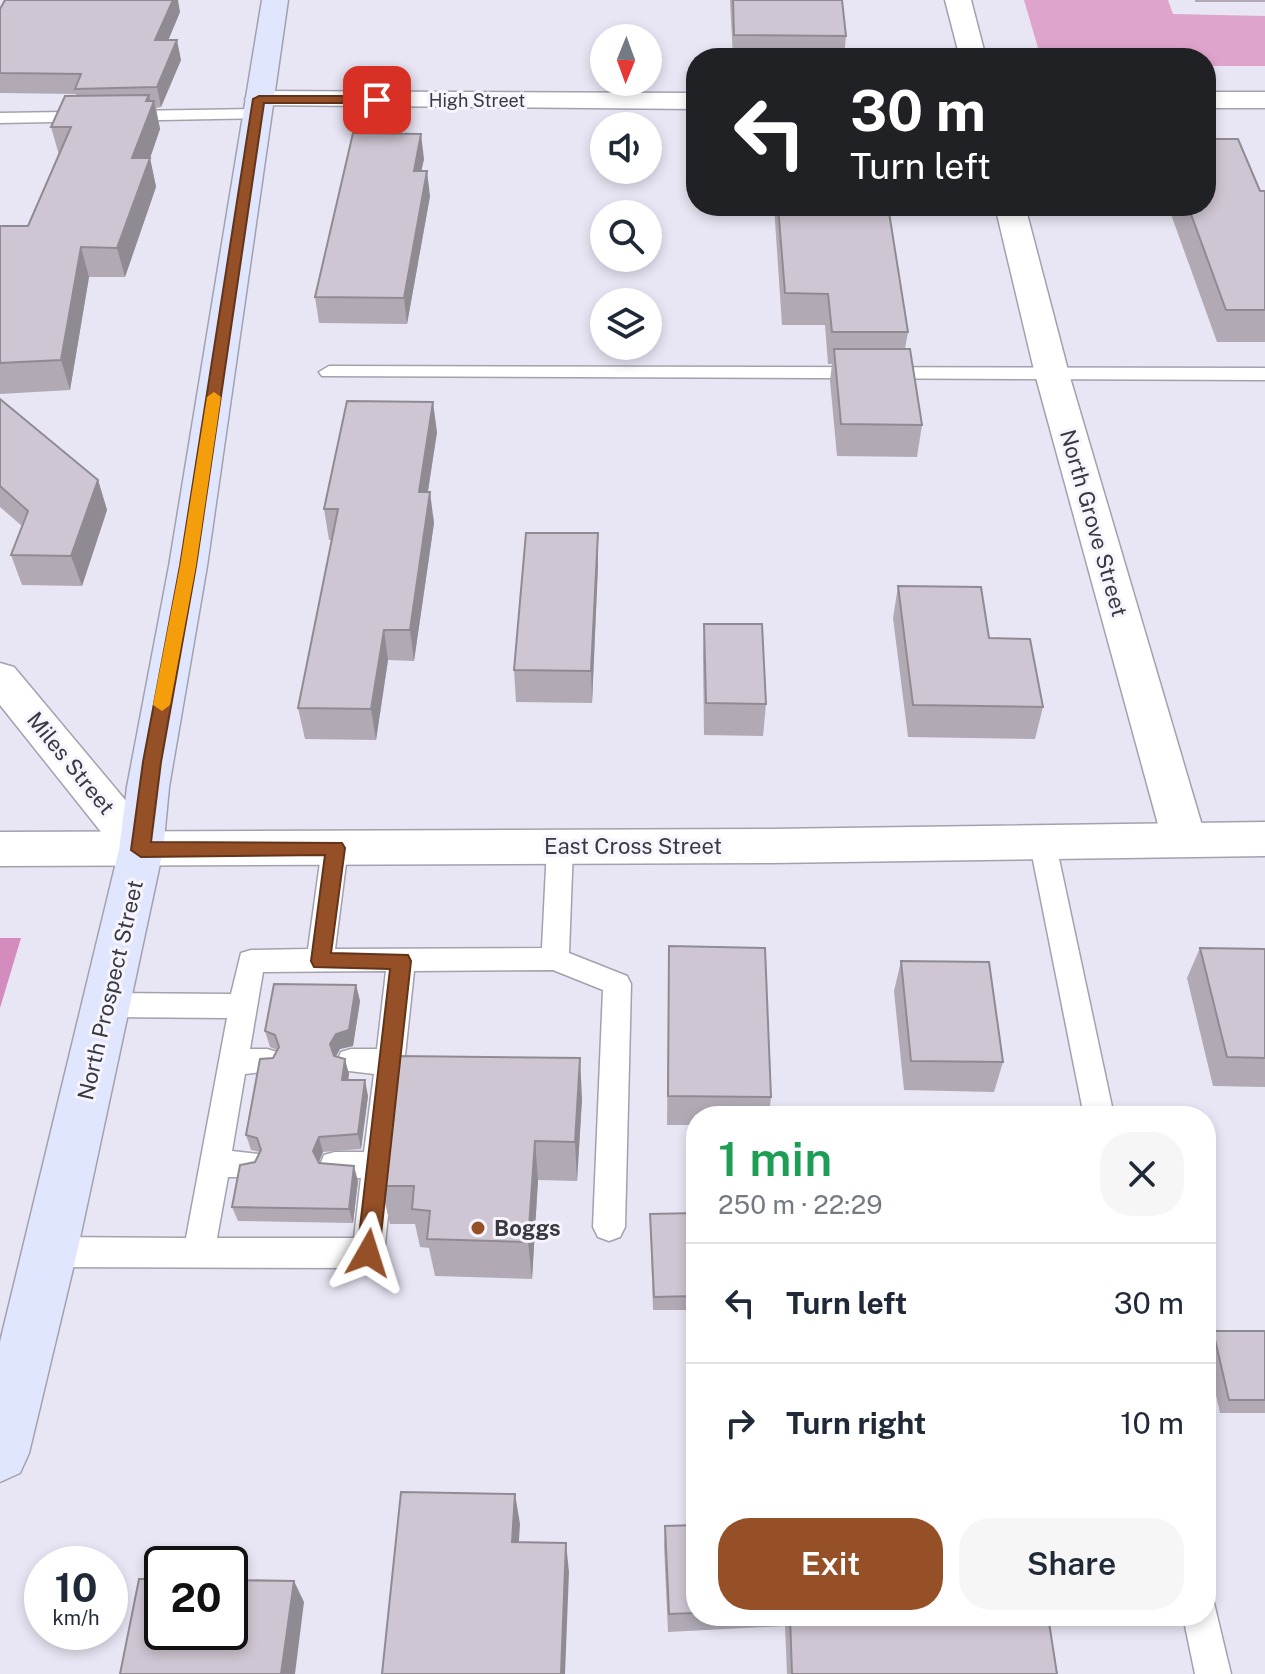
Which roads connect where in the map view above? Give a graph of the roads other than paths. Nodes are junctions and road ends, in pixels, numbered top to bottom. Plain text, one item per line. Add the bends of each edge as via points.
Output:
1 (275, 0) edge
2 (958, 0) edge
3 (970, 48) edge
4 (1216, 100) edge
5 (1265, 100) edge
6 (686, 101) edge
7 (258, 106) junction
8 (0, 118) edge
9 (1012, 216) edge
10 (329, 372) dead end
11 (1052, 374) junction
12 (1265, 374) edge
13 (0, 677) edge
14 (1184, 839) junction
15 (1265, 839) edge
16 (1042, 840) junction
17 (560, 847) junction
18 (335, 848) junction
19 (0, 849) edge
20 (141, 850) junction
21 (555, 959) junction
22 (320, 961) junction
23 (401, 961) junction
24 (107, 1005) junction
25 (243, 1006) junction
26 (267, 1061) edge
27 (351, 1061) dead end
28 (233, 1062) junction
29 (388, 1062) junction
30 (1097, 1106) edge
31 (214, 1164) junction
32 (248, 1164) edge
33 (335, 1165) edge
34 (377, 1165) junction
35 (609, 1227) dead end
36 (50, 1252) junction
37 (199, 1253) junction
38 (0, 1453) edge
39 (1203, 1626) edge
40 (1213, 1674) edge

1 - 7 main road, North Prospect Street
2 - 3 street
4 - 5 street
6 - 7 street, High Street
7 - 8 lane
7 - 20 main road, North Prospect Street
9 - 11 street, North Grove Street
10 - 11 lane
11 - 12 lane
11 - 14 street, North Grove Street
13 - 20 street, Miles Street
14 - 15 street, East Cross Street
14 - 16 street, East Cross Street
16 - 17 street, East Cross Street
16 - 30 lane
17 - 18 street, East Cross Street
17 - 21 lane
18 - 20 street, East Cross Street
18 - 22 lane
19 - 20 street, East Cross Street
20 - 24 main road, North Prospect Street
21 - 23 lane
21 - 35 lane via 617,984
22 - 23 lane
22 - 25 lane via 251,961
23 - 29 lane
24 - 25 lane
24 - 36 main road, North Prospect Street
25 - 28 lane
26 - 28 lane
27 - 29 lane
28 - 31 lane
29 - 34 lane
31 - 32 lane
31 - 37 lane
33 - 34 lane
34 - 37 lane via 368,1253
36 - 37 lane
36 - 38 main road, North Prospect Street
39 - 40 lane

